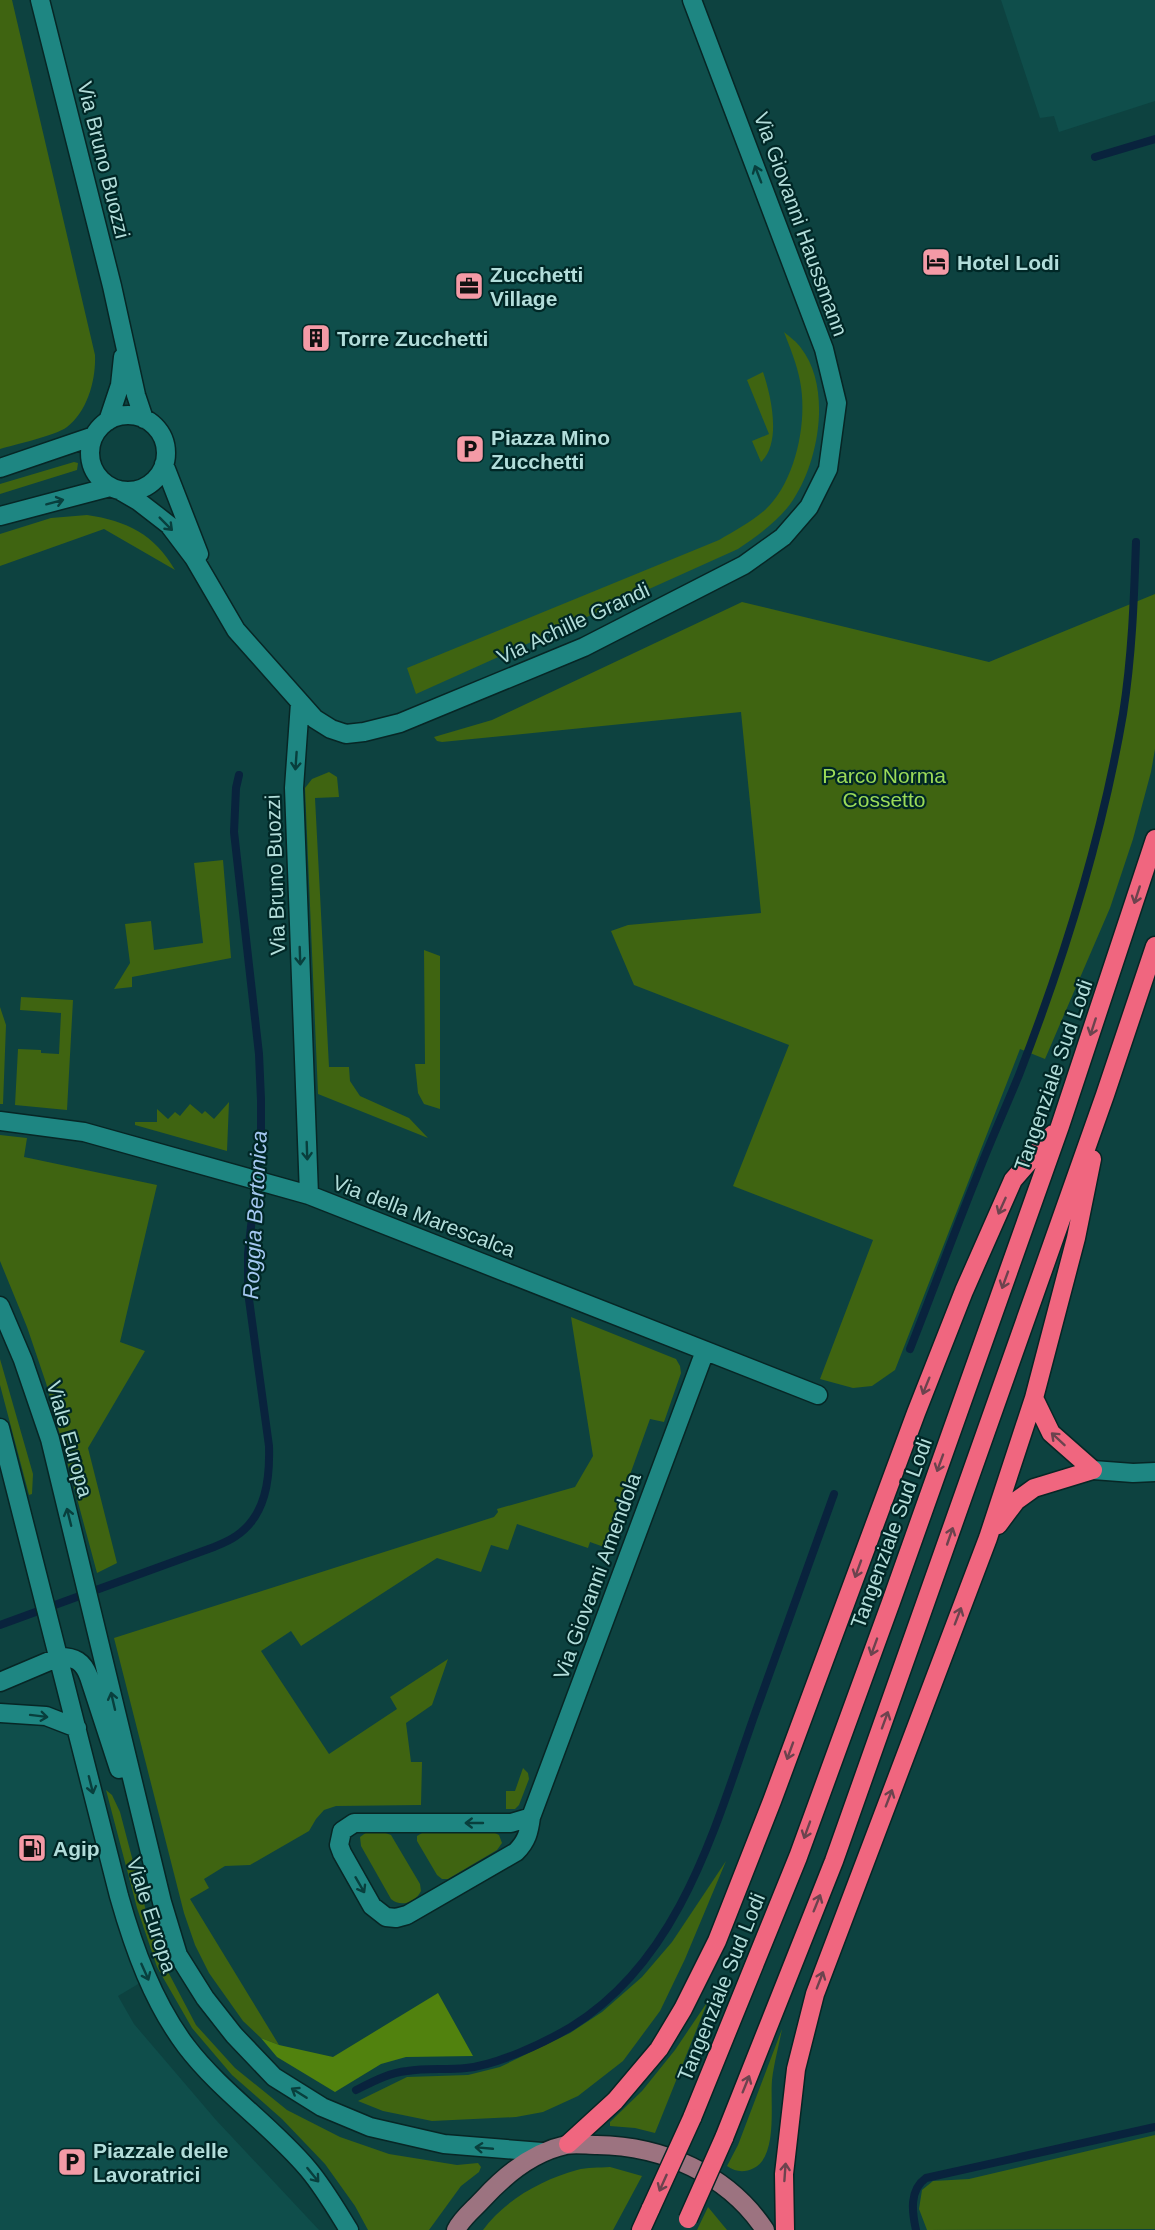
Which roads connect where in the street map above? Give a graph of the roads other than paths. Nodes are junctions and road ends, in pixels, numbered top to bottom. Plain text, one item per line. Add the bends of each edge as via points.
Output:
1 (40, 0) edge
2 (692, 0) edge
3 (123, 332) junction
4 (144, 419) junction
5 (108, 421) junction
6 (94, 436) junction
7 (164, 464) junction
8 (0, 468) edge
9 (828, 469) joint
10 (115, 489) junction
11 (0, 516) edge
12 (210, 584) junction
13 (300, 703) junction
14 (1155, 839) edge
15 (1155, 946) edge
16 (1105, 1095) junction
17 (0, 1121) edge
18 (1060, 1126) junction
19 (309, 1195) junction
20 (0, 1306) edge
21 (705, 1351) junction
22 (818, 1395) dead end
23 (1034, 1398) junction
24 (0, 1428) edge
25 (1093, 1470) junction
26 (1155, 1472) edge
27 (988, 1538) junction
28 (59, 1657) junction
29 (0, 1682) edge
30 (0, 1713) edge
31 (77, 1728) junction
32 (531, 1817) junction
33 (162, 1902) junction
34 (568, 2144) junction
35 (542, 2152) junction
36 (686, 2224) edge
37 (349, 2230) edge
38 (456, 2230) edge
39 (641, 2230) edge
40 (765, 2230) edge
41 (785, 2230) edge

1 - 3 street, Via Bruno Buozzi
9 -> 2 street, Via Giovanni Haussmann via 837,403 824,349
3 - 4 street, Via Bruno Buozzi
3 - 5 street, Via Bruno Buozzi via 120,385
4 - 5 street via 123,416
4 - 7 street via 161,435
5 - 6 street
6 - 8 street
6 - 10 street via 90,450 92,466 100,479
7 - 10 street via 147,486 133,491
7 - 12 street
9 - 13 street, Via Achille Grandi via 809,507 783,537 744,565 584,647 400,723 364,732 346,734 331,729
11 -> 10 street
10 -> 12 street via 169,525
12 - 13 street via 236,630
13 -> 19 street, Via Bruno Buozzi via 294,788
14 -> 18 highway, Tangenziale Sud Lodi
15 - 16 highway
16 - 23 highway via 1076,1238
36 -> 16 highway, bridge via 838,1850
17 - 19 street, Via della Marescalca via 84,1132
18 -> 34 highway via 1013,1180 964,1291 717,1941 683,2010 658,2049 615,2101
18 -> 39 highway, Tangenziale Sud Lodi, bridge via 798,1857 692,2118
19 - 21 street, Via della Marescalca
33 -> 20 street, Viale Europa via 50,1439
21 - 22 street, Via della Marescalca
21 - 32 street, Via Giovanni Amendola
25 -> 23 highway via 1051,1433
23 - 27 highway
24 - 28 street, Viale Europa
25 - 26 street
25 - 27 highway via 1034,1488 1016,1501
41 -> 27 highway via 784,2174 796,2069 815,1994
28 - 29 street
28 - 31 street, Viale Europa
28 - 33 street, Viale Europa via 78,1660 85,1667
30 -> 31 street via 46,1716
31 -> 37 street, Viale Europa via 127,1927 152,1988 186,2045 226,2090 309,2169
32 -> 32 street, Via Giovanni Amendola via 511,1823 354,1823 342,1831 339,1845 372,1906 386,1917 396,1918 406,1916 516,1852 528,1835
35 -> 33 street, Viale Europa via 444,2144 370,2127 322,2107 274,2077 205,1998 178,1955
34 - 35 main road
34 - 40 main road via 625,2146 658,2152 695,2168 736,2195
35 - 38 main road via 500,2181

